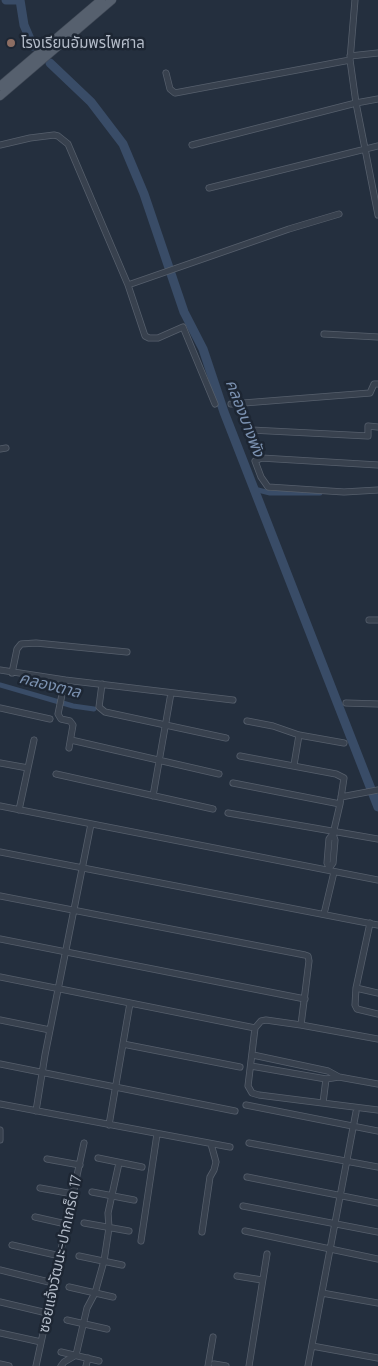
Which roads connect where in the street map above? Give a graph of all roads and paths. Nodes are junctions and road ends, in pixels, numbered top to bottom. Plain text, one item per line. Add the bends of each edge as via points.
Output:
1 (101, 0) edge
2 (112, 0) edge
3 (355, 0) edge
4 (378, 53) edge
5 (350, 58) junction
6 (166, 73) dead end
7 (0, 86) edge
8 (0, 96) edge
9 (378, 99) edge
10 (356, 103) junction
11 (0, 145) edge
12 (192, 145) dead end
13 (378, 146) edge
14 (364, 149) junction
15 (209, 188) dead end
16 (375, 190) edge
17 (339, 214) dead end
18 (378, 215) edge
19 (128, 285) junction
20 (324, 334) dead end
21 (378, 337) edge
22 (378, 384) edge
23 (215, 404) dead end
24 (231, 404) dead end
25 (378, 426) edge
26 (251, 430) dead end
27 (378, 465) edge
28 (378, 490) edge
29 (368, 620) dead end
30 (378, 620) edge
31 (127, 652) dead end
32 (0, 670) edge
33 (12, 673) junction
34 (65, 680) junction
35 (102, 684) junction
36 (171, 692) junction
37 (233, 700) dead end
38 (346, 703) dead end
39 (378, 704) edge
40 (0, 708) edge
41 (50, 719) dead end
42 (247, 721) dead end
43 (165, 725) junction
44 (299, 735) junction
45 (226, 738) dead end
46 (34, 740) dead end
47 (71, 740) junction
48 (344, 742) dead end
49 (69, 748) dead end
50 (240, 756) dead end
51 (159, 760) junction
52 (0, 763) edge
53 (294, 765) junction
54 (28, 768) junction
55 (56, 774) dead end
56 (219, 774) dead end
57 (233, 783) dead end
58 (378, 790) edge
59 (153, 796) junction
60 (340, 801) junction
61 (0, 806) edge
62 (214, 809) dead end
63 (19, 810) junction
64 (228, 813) dead end
65 (91, 824) junction
66 (333, 832) junction
67 (378, 839) edge
68 (0, 852) edge
69 (82, 868) junction
70 (330, 870) junction
71 (378, 880) edge
72 (0, 896) edge
73 (73, 910) junction
74 (324, 914) junction
75 (370, 924) junction
76 (378, 925) edge
77 (0, 939) edge
78 (65, 952) junction
79 (0, 977) edge
80 (356, 988) junction
81 (58, 989) junction
82 (378, 993) edge
83 (305, 999) junction
84 (130, 1003) junction
85 (378, 1014) edge
86 (0, 1020) edge
87 (302, 1025) junction
88 (255, 1028) junction
89 (50, 1030) junction
90 (378, 1038) edge
91 (123, 1044) junction
92 (253, 1054) junction
93 (0, 1064) edge
94 (251, 1066) junction
95 (240, 1067) dead end
96 (42, 1072) junction
97 (339, 1077) junction
98 (326, 1079) junction
99 (378, 1084) edge
100 (115, 1086) junction
101 (323, 1103) junction
102 (0, 1104) edge
103 (246, 1105) dead end
104 (378, 1110) edge
105 (36, 1111) junction
106 (235, 1111) dead end
107 (356, 1112) dead end
108 (109, 1125) junction
109 (354, 1126) junction
110 (0, 1130) edge
111 (378, 1131) edge
112 (157, 1134) junction
113 (0, 1140) edge
114 (84, 1143) dead end
115 (249, 1143) dead end
116 (211, 1144) junction
117 (230, 1147) dead end
118 (98, 1158) dead end
119 (47, 1159) dead end
120 (347, 1161) junction
121 (119, 1163) junction
122 (80, 1164) junction
123 (142, 1167) dead end
124 (378, 1168) edge
125 (247, 1177) dead end
126 (40, 1188) dead end
127 (92, 1192) dead end
128 (73, 1194) junction
129 (111, 1196) junction
130 (340, 1196) junction
131 (134, 1200) dead end
132 (378, 1204) edge
133 (244, 1206) dead end
134 (35, 1217) dead end
135 (84, 1223) dead end
136 (335, 1223) junction
137 (66, 1224) junction
138 (110, 1228) junction
139 (129, 1231) dead end
140 (244, 1231) dead end
141 (202, 1232) dead end
142 (378, 1232) edge
143 (141, 1241) dead end
144 (12, 1245) dead end
145 (330, 1250) junction
146 (267, 1254) dead end
147 (60, 1256) junction
148 (79, 1256) dead end
149 (378, 1258) edge
150 (104, 1262) junction
151 (122, 1265) dead end
152 (0, 1270) edge
153 (237, 1276) dead end
154 (262, 1280) junction
155 (53, 1283) junction
156 (69, 1287) dead end
157 (95, 1292) junction
158 (322, 1293) junction
159 (113, 1297) dead end
160 (0, 1302) edge
161 (378, 1303) edge
162 (47, 1313) junction
163 (67, 1320) dead end
164 (83, 1324) junction
165 (107, 1329) dead end
166 (0, 1333) edge
167 (213, 1337) dead end
168 (41, 1342) junction
169 (312, 1346) junction
170 (61, 1352) dead end
171 (76, 1355) junction
172 (88, 1358) junction
173 (378, 1358) edge
174 (99, 1361) dead end
175 (0, 1364) edge
176 (211, 1365) edge
177 (9, 1366) edge
178 (36, 1366) edge
179 (61, 1366) edge
180 (86, 1366) edge
181 (226, 1366) edge
182 (249, 1366) edge
183 (308, 1366) edge

1 - 7 main road
2 - 8 main road
3 - 5 street
4 - 5 street
5 - 6 street via 175,93 170,89
5 - 10 street
9 - 10 street
10 - 12 street
10 - 14 street
11 - 19 street via 54,135 68,144
13 - 14 street
14 - 15 street
14 - 16 street
16 - 18 street
17 - 19 street
19 - 23 street via 145,336 158,338 183,327
20 - 21 street
22 - 24 street via 374,384 370,394
25 - 26 street via 368,426 368,436
27 - 28 street via 261,458 255,461 268,487 344,492
29 - 30 street
31 - 33 street via 21,644
32 - 33 street
33 - 34 street
34 - 35 street
34 - 47 street via 58,714 73,725
35 - 36 street
35 - 43 street via 101,710
36 - 37 street
36 - 43 street
38 - 39 street
40 - 41 street
42 - 44 street
43 - 45 street
43 - 51 street
44 - 48 street
44 - 53 street
46 - 54 street
47 - 49 street
47 - 51 street
50 - 53 street
51 - 56 street
51 - 59 street
52 - 54 street
53 - 60 street via 344,778
54 - 63 street
55 - 59 street
57 - 60 street
58 - 60 street
59 - 62 street
60 - 66 street
61 - 63 street
63 - 65 street
64 - 66 street
65 - 69 street
65 - 70 street
66 - 67 street
66 - 70 street via 335,840
68 - 69 street
69 - 73 street
69 - 74 street
70 - 71 street
70 - 74 street
72 - 73 street
73 - 78 street
73 - 83 street via 308,956
74 - 75 street
75 - 76 street
75 - 80 street
77 - 78 street
78 - 81 street
78 - 83 street
79 - 81 street
80 - 82 street
80 - 85 street via 354,1001 357,1009
81 - 84 street
81 - 89 street
83 - 87 street
84 - 88 street
84 - 91 street
86 - 89 street
87 - 88 street via 266,1020
87 - 90 street
88 - 92 street
89 - 96 street
91 - 95 street
91 - 100 street
92 - 94 street
92 - 97 street via 328,1071
93 - 96 street
94 - 98 street
94 - 101 street via 248,1086 252,1093
96 - 100 street
96 - 105 street
97 - 98 street
97 - 99 street
98 - 101 street
100 - 106 street
100 - 108 street
101 - 104 street
102 - 105 street
103 - 109 street
105 - 108 street
107 - 109 street
108 - 112 street
109 - 111 street
109 - 120 street
110 - 113 street
112 - 116 street
112 - 143 street
114 - 122 street, ซอยแจ้งวัฒนะ-ปากเกร็ด 17
115 - 120 street
116 - 117 street
116 - 141 street via 216,1162 210,1176
118 - 121 street
119 - 122 street
120 - 124 street
120 - 130 street
121 - 123 street
121 - 129 street
122 - 128 street, ซอยแจ้งวัฒนะ-ปากเกร็ด 17
125 - 130 street
126 - 128 street
127 - 129 street
128 - 137 street, ซอยแจ้งวัฒนะ-ปากเกร็ด 17
129 - 131 street
129 - 138 street
130 - 132 street
130 - 136 street
133 - 136 street
134 - 137 street
135 - 138 street
136 - 142 street
136 - 145 street
137 - 147 street, ซอยแจ้งวัฒนะ-ปากเกร็ด 17
138 - 139 street
138 - 150 street
140 - 145 street
144 - 147 street
145 - 149 street
145 - 158 street
146 - 154 street
147 - 155 street, ซอยแจ้งวัฒนะ-ปากเกร็ด 17
148 - 150 street
150 - 151 street
150 - 157 street
152 - 155 street
153 - 154 street
154 - 182 street
155 - 162 street, ซอยแจ้งวัฒนะ-ปากเกร็ด 17
156 - 157 street
157 - 159 street
157 - 164 street via 86,1308
158 - 161 street
158 - 169 street
160 - 162 street
162 - 168 street, ซอยแจ้งวัฒนะ-ปากเกร็ด 17
163 - 164 street
164 - 165 street
164 - 171 street
166 - 168 street
167 - 176 street
168 - 178 street, ซอยแจ้งวัฒนะ-ปากเกร็ด 17
169 - 173 street
169 - 183 street
170 - 171 street
171 - 172 street
171 - 179 street
172 - 174 street
172 - 180 street
175 - 177 street
176 - 181 street

